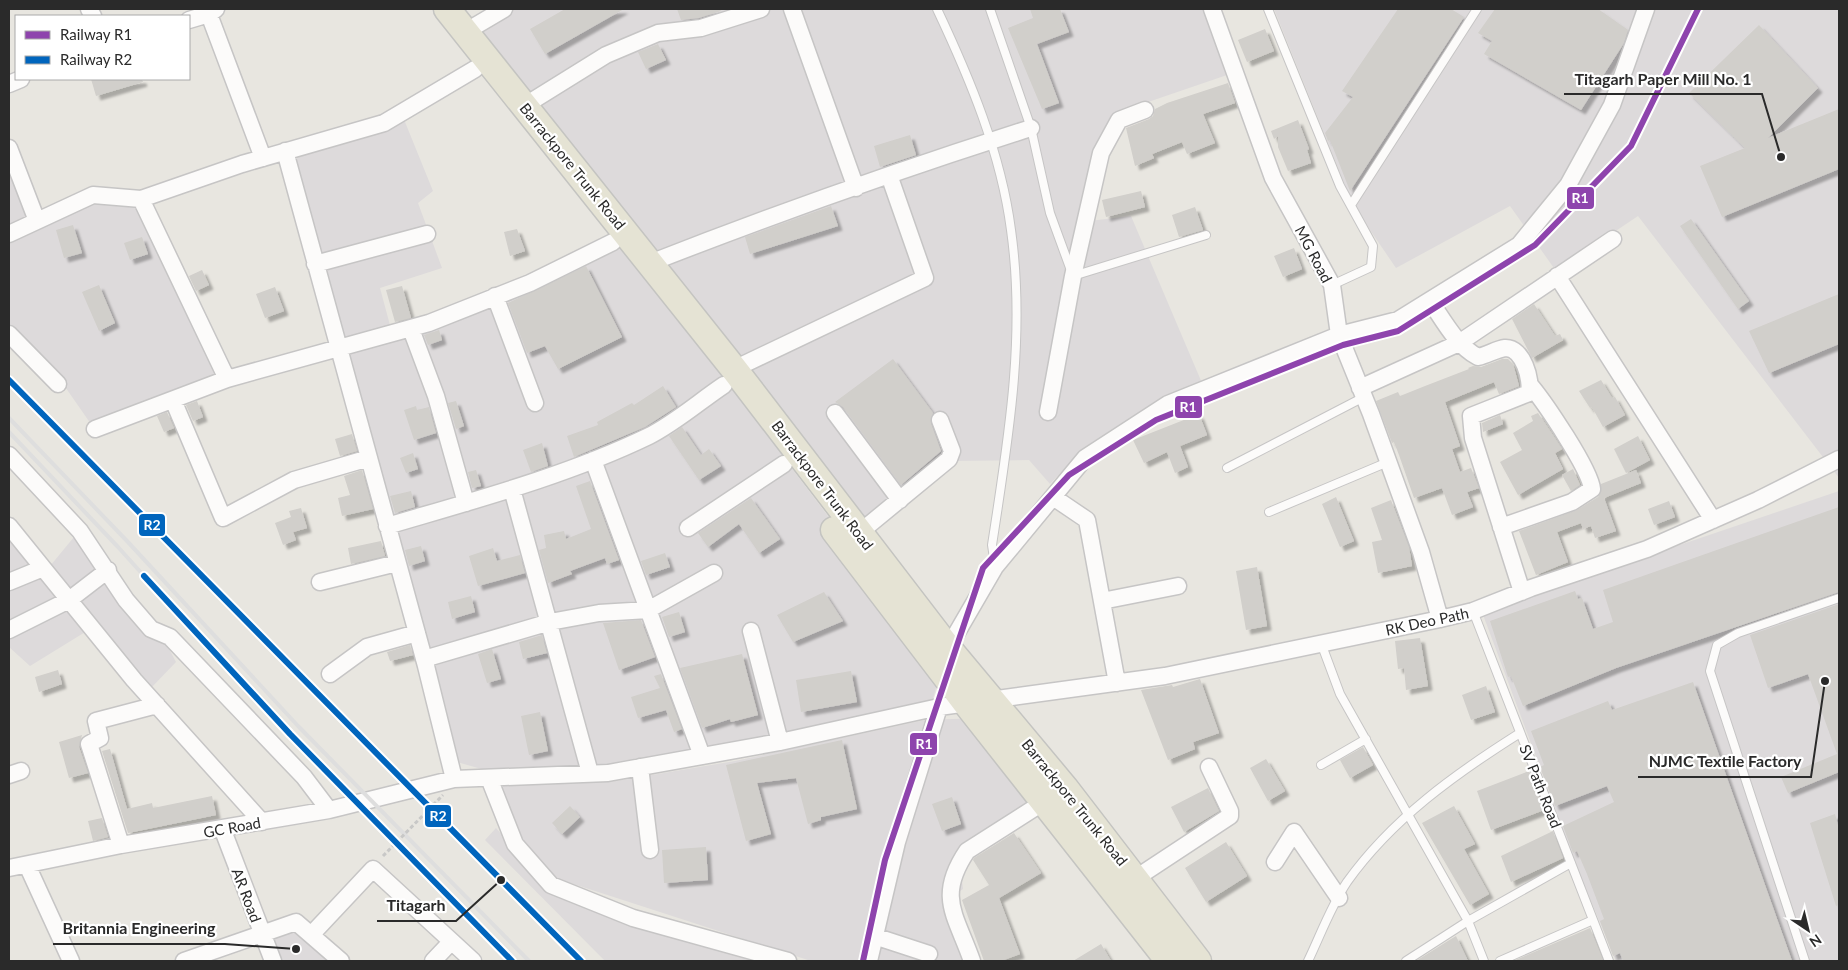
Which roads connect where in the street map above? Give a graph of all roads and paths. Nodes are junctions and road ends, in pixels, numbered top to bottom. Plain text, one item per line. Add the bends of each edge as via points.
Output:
1 (428, 9) edge
2 (447, 9) edge
3 (504, 9) edge
4 (761, 9) edge
5 (792, 9) edge
6 (937, 9) edge
7 (990, 9) edge
8 (1212, 9) edge
9 (1268, 9) edge
10 (1477, 9) edge
11 (1646, 9) edge
12 (211, 11) edge
13 (190, 20) edge
14 (465, 32) junction
15 (475, 69) junction
16 (524, 106) junction
17 (1145, 110) dead end
18 (1031, 128) junction
19 (992, 141) junction
20 (9, 148) edge
21 (285, 151) junction
22 (263, 158) junction
23 (890, 175) junction
24 (856, 188) junction
25 (142, 199) junction
26 (1351, 205) junction
27 (37, 221) junction
28 (9, 234) edge
29 (426, 234) dead end
30 (1206, 235) dead end
31 (1614, 240) dead end
32 (613, 242) junction
33 (650, 263) junction
34 (315, 264) junction
35 (1073, 276) junction
36 (1557, 276) junction
37 (1332, 285) junction
38 (495, 296) junction
39 (1430, 301) junction
40 (411, 329) junction
41 (9, 334) edge
42 (1340, 336) junction
43 (1459, 343) junction
44 (340, 349) junction
45 (729, 377) junction
46 (227, 380) junction
47 (58, 384) dead end
48 (1531, 386) junction
49 (1362, 392) junction
50 (173, 400) junction
51 (535, 403) dead end
52 (1048, 412) dead end
53 (836, 413) dead end
54 (940, 420) dead end
55 (95, 429) dead end
56 (9, 455) edge
57 (368, 458) junction
58 (1839, 459) edge
59 (593, 460) junction
60 (1388, 462) junction
61 (784, 464) junction
62 (1227, 468) dead end
63 (512, 490) junction
64 (1053, 497) junction
65 (900, 500) junction
66 (466, 503) junction
67 (1269, 512) dead end
68 (1713, 520) junction
69 (9, 526) edge
70 (387, 526) junction
71 (1501, 527) junction
72 (688, 528) dead end
73 (859, 533) junction
74 (398, 563) junction
75 (995, 567) junction
76 (43, 568) junction
77 (108, 570) junction
78 (714, 573) dead end
79 (9, 582) edge
80 (320, 582) dead end
81 (1178, 586) dead end
82 (1522, 592) junction
83 (1839, 598) edge
84 (68, 600) junction
85 (1102, 601) junction
86 (648, 610) junction
87 (1473, 611) junction
88 (1440, 619) junction
89 (550, 622) junction
90 (9, 630) edge
91 (751, 630) dead end
92 (417, 633) junction
93 (1321, 643) junction
94 (948, 648) junction
95 (424, 659) junction
96 (330, 674) dead end
97 (1117, 683) junction
98 (978, 701) junction
99 (157, 705) junction
100 (939, 707) junction
101 (1520, 733) junction
102 (1366, 739) junction
103 (780, 742) junction
104 (702, 756) junction
105 (1321, 765) dead end
106 (640, 767) junction
107 (1209, 767) dead end
108 (590, 773) junction
109 (489, 778) junction
110 (454, 779) junction
111 (1055, 794) junction
112 (443, 795) dead end
113 (329, 810) junction
114 (1409, 815) junction
115 (262, 822) junction
116 (222, 828) junction
117 (121, 845) junction
118 (650, 850) dead end
119 (383, 856) dead end
120 (1275, 862) dead end
121 (1572, 863) junction
122 (27, 865) junction
123 (9, 868) edge
124 (1136, 878) junction
125 (1339, 898) junction
126 (1593, 920) junction
127 (1468, 921) junction
128 (262, 933) junction
129 (311, 935) junction
130 (874, 936) junction
131 (452, 942) junction
132 (929, 954) dead end
133 (71, 961) edge
134 (184, 961) edge
135 (273, 961) edge
136 (341, 961) edge
137 (433, 961) edge
138 (473, 961) edge
139 (788, 961) edge
140 (869, 961) edge
141 (972, 961) edge
142 (1170, 961) edge
143 (1198, 961) edge
144 (1308, 961) edge
145 (1406, 961) edge
146 (1484, 961) edge
147 (1500, 961) edge
148 (1609, 961) edge
149 (1805, 961) edge

1 - 15 main road, Barrackpore Trunk Road
2 - 14 main road, Barrackpore Trunk Road
3 - 14 street
4 - 16 street via 701,28 658,33 606,56
5 - 24 street
6 - 19 lane
7 - 18 lane
8 - 37 street, MG Road via 1273,178
9 - 26 lane via 1340,186
10 - 26 lane
11 - 39 street via 1612,105 1568,185 1519,245
12 - 13 street
12 - 22 street
14 - 16 main road, Barrackpore Trunk Road
15 - 21 street via 384,122
15 - 32 main road, Barrackpore Trunk Road
16 - 33 main road, Barrackpore Trunk Road
17 - 35 street via 1119,120 1101,152
18 - 19 street
18 - 35 lane via 1050,213
19 - 23 street
19 - 75 lane via 1011,230 1017,310 1012,409 992,553
20 - 27 street
21 - 22 street
21 - 34 street
22 - 25 street
23 - 24 street
23 - 45 street via 925,278
24 - 33 street
25 - 27 street via 93,195
25 - 46 street
26 - 37 lane via 1373,246 1371,267
27 - 28 street
29 - 34 street
30 - 35 lane
31 - 36 street
32 - 38 street via 530,283
32 - 45 main road, Barrackpore Trunk Road
33 - 45 main road, Barrackpore Trunk Road
34 - 44 street
35 - 52 street
36 - 43 street
36 - 68 street
37 - 42 street, MG Road
38 - 40 street
38 - 51 street
39 - 42 street via 1398,320
39 - 43 street
40 - 44 street
40 - 66 street via 436,396
41 - 47 street
42 - 49 street, MG Road
42 - 64 street via 1168,404 1086,458
43 - 48 street via 1478,357 1505,348 1513,350 1519,356
43 - 49 street
44 - 46 street
44 - 57 street
45 - 59 street via 651,435
45 - 61 main road, Barrackpore Trunk Road
45 - 73 main road, Barrackpore Trunk Road
46 - 50 street
48 - 71 street via 1529,394 1471,416 1473,438
48 - 71 street via 1546,404 1587,473 1592,488 1572,502
49 - 60 street, MG Road
49 - 62 lane
50 - 55 street
50 - 57 street via 223,518 294,480
53 - 65 street
54 - 65 street via 952,451 949,459
56 - 77 street via 80,531
57 - 70 street
58 - 68 street, RK Deo Path
59 - 63 street
59 - 86 street
60 - 67 lane
60 - 88 street, MG Road via 1421,552
61 - 72 street
61 - 98 main road, Barrackpore Trunk Road
63 - 66 street
63 - 89 street
64 - 75 street
64 - 85 street via 1087,520
65 - 73 street
66 - 70 street
68 - 82 street, RK Deo Path via 1647,549
69 - 76 street
70 - 74 street
71 - 82 street
73 - 94 main road, Barrackpore Trunk Road
74 - 80 street
74 - 92 street
75 - 94 street
76 - 79 street
76 - 84 street
77 - 84 street
77 - 113 street via 126,600 150,629 170,637 304,776
78 - 86 street
81 - 85 street
82 - 87 street, RK Deo Path
83 - 149 lane via 1738,632 1717,645 1710,671
84 - 90 street
84 - 99 street
85 - 97 street
86 - 89 street via 599,613
86 - 104 street
87 - 88 street, RK Deo Path
87 - 101 lane, SV Path Road
88 - 93 street, RK Deo Path
89 - 95 street
89 - 108 street
91 - 103 street
92 - 95 street
92 - 96 street via 367,647
93 - 97 street, RK Deo Path via 1166,676
93 - 102 lane via 1340,694
94 - 98 main road, Barrackpore Trunk Road
95 - 110 street
97 - 98 street, RK Deo Path
98 - 100 street, RK Deo Path
98 - 111 main road, Barrackpore Trunk Road
99 - 115 street
99 - 117 street via 96,721 100,738 90,744
100 - 103 street, RK Deo Path
100 - 130 street via 897,842
101 - 114 lane via 1447,781
101 - 121 lane, SV Path Road
102 - 105 lane
102 - 114 lane
103 - 104 street, RK Deo Path
104 - 106 street, GC Road
106 - 108 street, GC Road
106 - 118 street
107 - 124 street via 1230,816
108 - 109 street, GC Road
109 - 110 street, GC Road
109 - 139 street via 515,844 551,885 634,918
110 - 113 street, GC Road
111 - 124 main road, Barrackpore Trunk Road
111 - 141 street via 967,851 959,863 950,886 950,904
111 - 142 main road, Barrackpore Trunk Road
112 - 119 path, bridge
113 - 115 street, GC Road
114 - 125 lane via 1384,838 1346,884
114 - 127 lane
115 - 116 street, GC Road
116 - 117 street, GC Road
116 - 128 street, AR Road
117 - 122 street, GC Road
120 - 125 street via 1294,832
121 - 126 lane, SV Path Road
121 - 127 lane
122 - 123 street, GC Road
122 - 133 street
124 - 143 main road, Barrackpore Trunk Road
125 - 144 lane
126 - 147 lane
126 - 148 lane, SV Path Road
127 - 145 lane
127 - 146 lane
128 - 129 street via 296,922
128 - 134 street
128 - 135 street, AR Road
129 - 131 street via 373,868
129 - 136 street
130 - 132 street
130 - 140 street
131 - 137 street
131 - 138 street

